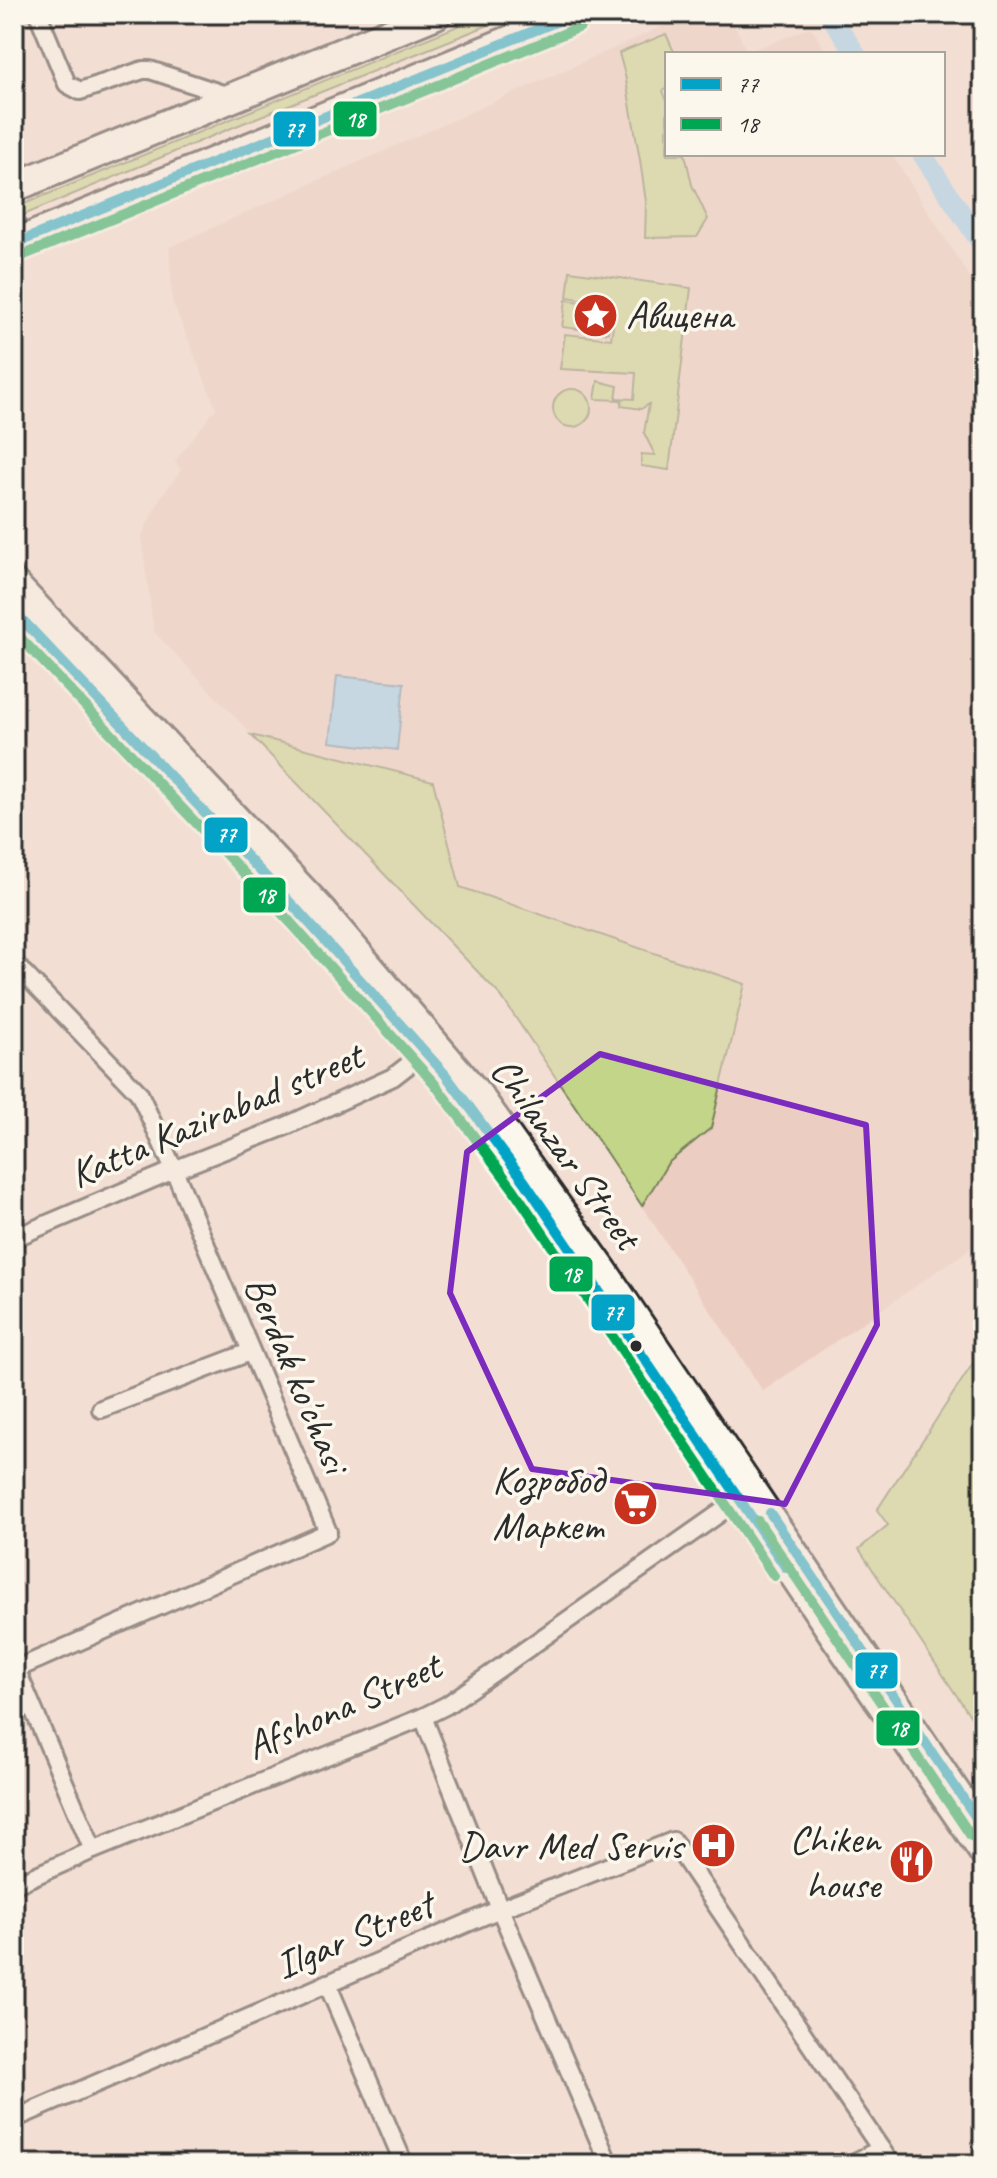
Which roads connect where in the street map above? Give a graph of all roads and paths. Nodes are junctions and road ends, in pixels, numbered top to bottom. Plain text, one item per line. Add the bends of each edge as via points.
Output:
1 (38, 14) edge
2 (436, 14) edge
3 (575, 14) edge
4 (234, 97) junction
5 (14, 187) edge
6 (14, 244) edge
7 (14, 580) edge
8 (14, 611) edge
9 (14, 963) edge
10 (432, 1047) junction
11 (174, 1170) junction
12 (14, 1238) edge
13 (250, 1352) junction
14 (101, 1409) dead end
15 (747, 1495) junction
16 (15, 1668) edge
17 (423, 1717) junction
18 (983, 1828) edge
19 (93, 1850) junction
20 (983, 1856) edge
21 (14, 1885) edge
22 (500, 1909) junction
23 (327, 1983) junction
24 (14, 2119) edge
25 (881, 2149) junction
26 (404, 2164) edge
27 (609, 2164) edge
28 (851, 2164) edge
29 (891, 2164) edge

1 - 4 street via 67,84 75,90 150,70
2 - 4 highway
3 - 6 highway
4 - 5 highway
7 - 10 main road, Chilanzar Street via 322,907
8 - 10 main road, Chilanzar Street
9 - 11 street, Berdak ko'chasi via 139,1093
10 - 11 street, Katta Kazirabad street via 393,1077
10 - 15 main road, Chilanzar Street
11 - 12 street, Katta Kazirabad street
11 - 13 street, Berdak ko'chasi
13 - 14 street
13 - 16 street, Berdak ko'chasi via 328,1532
15 - 17 street, Afshona Street via 471,1689
15 - 18 main road, Chilanzar Street
15 - 20 main road, Chilanzar Street via 832,1637
16 - 19 street
17 - 19 street, Afshona Street
17 - 22 street
19 - 21 street, Afshona Street
22 - 23 street, Ilgar Street
22 - 25 street, Ilgar Street via 673,1841
22 - 27 street
23 - 24 street, Ilgar Street
23 - 26 street
25 - 28 street
25 - 29 street, Ilgar Street

